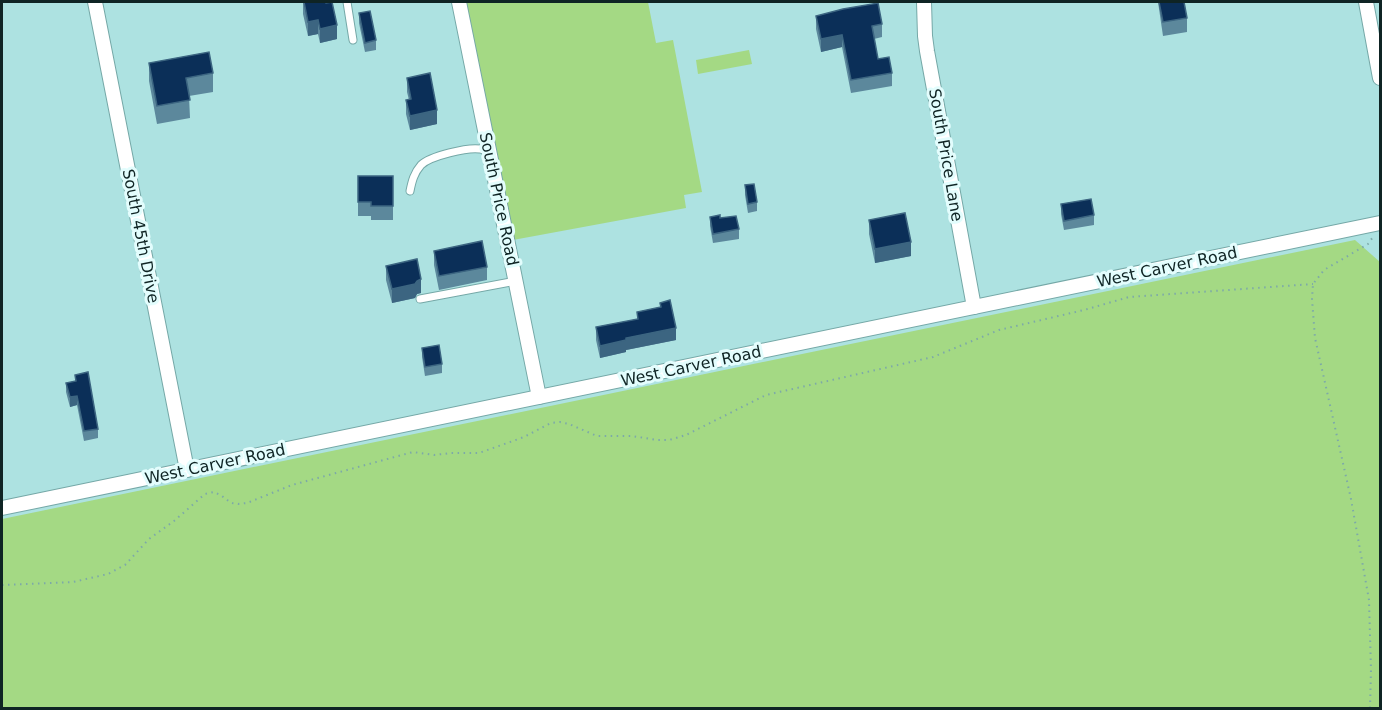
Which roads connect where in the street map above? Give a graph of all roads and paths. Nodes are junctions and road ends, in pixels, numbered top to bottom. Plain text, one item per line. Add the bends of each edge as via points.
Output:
1 (95, 2) edge
2 (347, 2) edge
3 (459, 2) edge
4 (924, 2) edge
5 (1366, 2) edge
6 (353, 40) dead end
7 (1380, 78) edge
8 (489, 152) junction
9 (410, 191) dead end
10 (1377, 228) edge
11 (516, 281) junction
12 (1313, 284) junction
13 (972, 298) junction
14 (420, 299) dead end
15 (539, 397) junction
16 (187, 470) junction
17 (2, 508) edge
18 (2, 585) edge
19 (1370, 708) edge

1 - 16 street, South 45th Drive
2 - 6 lane
3 - 8 street, South Price Road
4 - 13 street, South Price Lane via 927,51
5 - 7 street
8 - 9 lane via 470,149 437,156 422,164 413,175
8 - 11 street, South Price Road
10 - 12 path via 1368,244 1324,270
10 - 13 street, West Carver Road
11 - 14 lane
11 - 15 street, South Price Road
12 - 18 path via 1129,297 999,330 933,357 766,395 669,440 597,436 569,424 551,423 524,438 479,453 413,452 292,485 247,503 231,503 214,492 205,494 150,539 125,566 108,574 73,582
12 - 19 path via 1315,338 1369,600
13 - 15 street, West Carver Road
15 - 16 street, West Carver Road
16 - 17 street, West Carver Road

